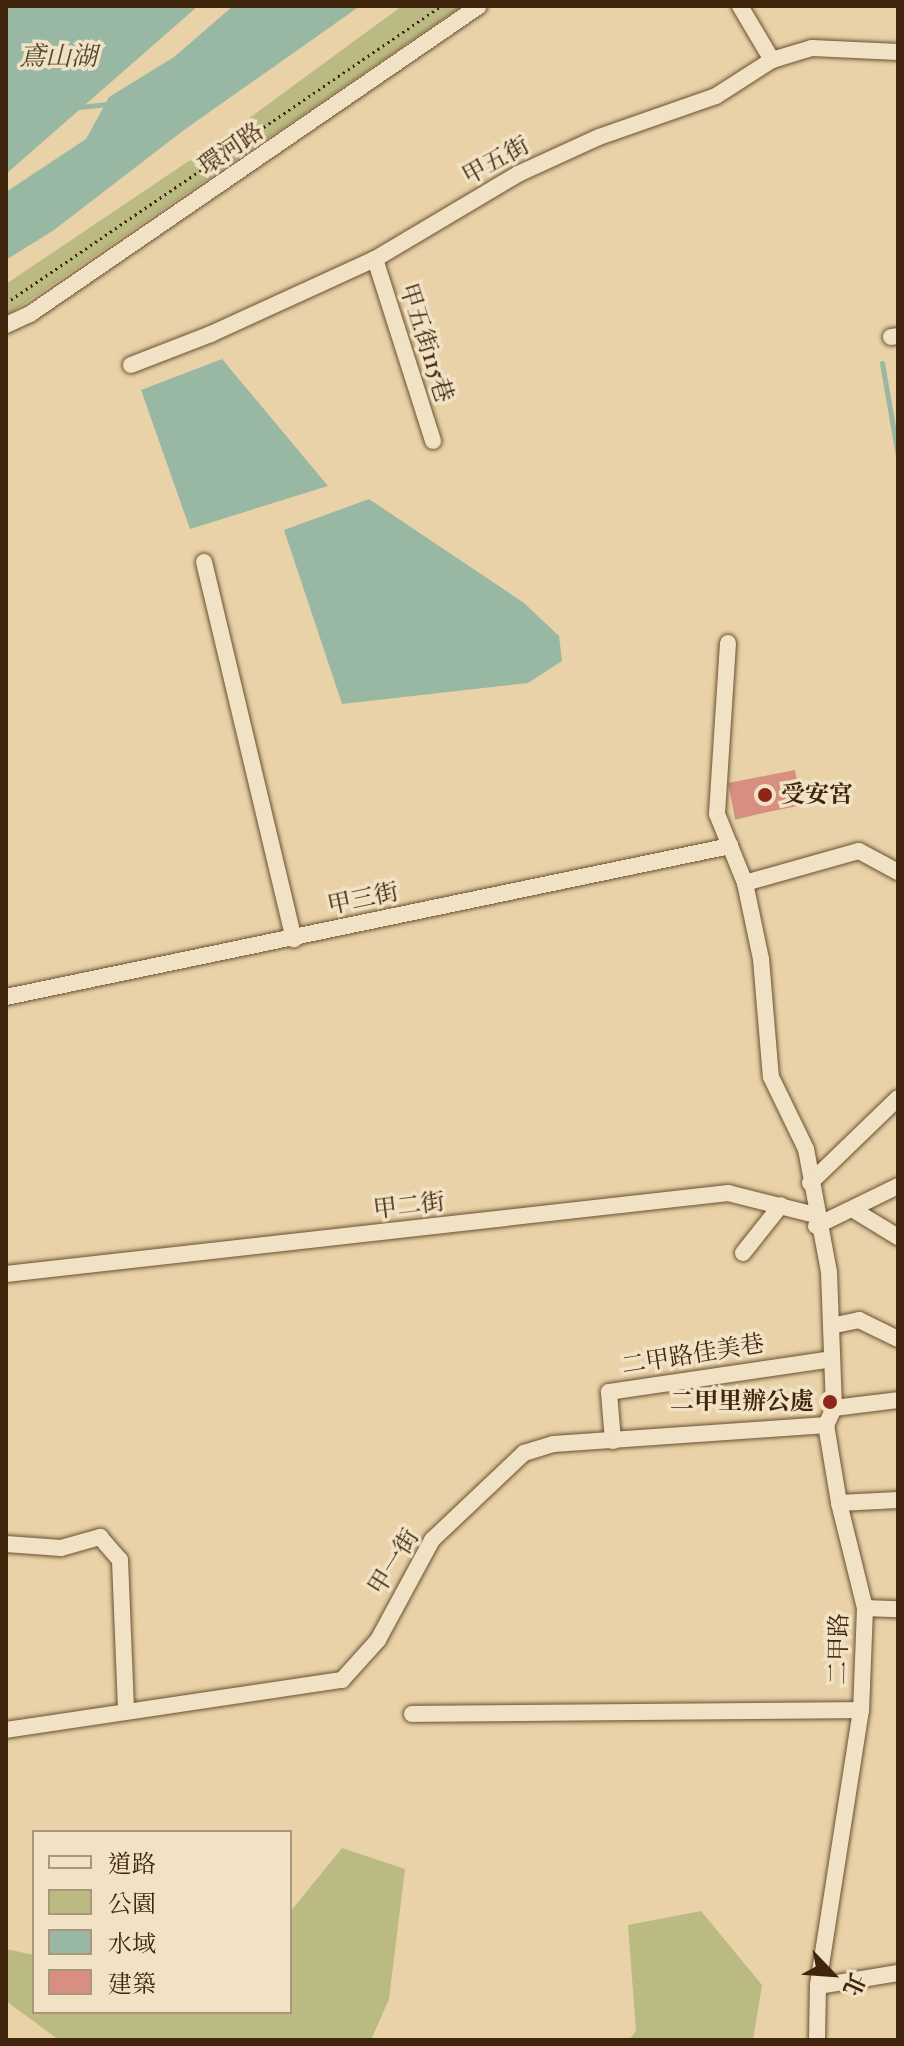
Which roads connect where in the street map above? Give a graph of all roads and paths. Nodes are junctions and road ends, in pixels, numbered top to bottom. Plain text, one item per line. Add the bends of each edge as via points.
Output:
1 (441, 6) edge
2 (479, 6) edge
3 (740, 6) edge
4 (898, 52) edge
5 (772, 60) junction
6 (375, 259) junction
7 (6, 303) edge
8 (6, 325) edge
9 (131, 365) dead end
10 (433, 441) dead end
11 (204, 562) dead end
12 (728, 643) dead end
13 (730, 846) junction
14 (898, 872) edge
15 (745, 883) junction
16 (294, 939) junction
17 (6, 997) edge
18 (898, 1098) edge
19 (810, 1183) junction
20 (898, 1186) edge
21 (781, 1205) junction
22 (852, 1209) junction
23 (816, 1221) junction
24 (898, 1237) edge
25 (743, 1253) dead end
26 (6, 1274) edge
27 (831, 1326) junction
28 (898, 1339) edge
29 (832, 1359) junction
30 (898, 1400) edge
31 (834, 1408) junction
32 (826, 1425) junction
33 (613, 1441) junction
34 (898, 1500) edge
35 (839, 1503) junction
36 (6, 1544) edge
37 (865, 1608) junction
38 (898, 1609) edge
39 (126, 1710) junction
40 (861, 1710) junction
41 (412, 1714) dead end
42 (6, 1730) edge
43 (898, 1973) edge
44 (818, 1986) junction
45 (817, 2040) edge

1 - 7 path
2 - 8 street, 環河路 via 30,314
3 - 5 street
4 - 5 street, 甲五街 via 812,48
5 - 6 street, 甲五街 via 716,96 599,137 518,174
6 - 9 street, 甲五街
6 - 10 street, 甲五街115巷
11 - 16 street
12 - 13 street via 717,814
13 - 15 street
13 - 16 street, 甲三街
14 - 15 street via 859,851
15 - 19 street via 761,959 771,1077 806,1149
16 - 17 street, 甲三街
18 - 19 street
19 - 23 street
20 - 22 street
21 - 23 street, 甲二街
21 - 25 street
21 - 26 street, 甲二街 via 728,1193
22 - 23 street
22 - 24 street
23 - 27 street via 829,1272
27 - 28 street via 859,1320
27 - 29 street
29 - 31 street
29 - 33 street, 二甲路佳美巷 via 609,1392
30 - 31 street
31 - 32 street
32 - 33 street, 甲一街
32 - 35 street, 二甲路
33 - 39 street, 甲一街 via 554,1444 524,1453 432,1540 378,1640 342,1680
34 - 35 street
35 - 37 street, 二甲路
36 - 39 street via 61,1548 100,1537 120,1560
37 - 38 street
37 - 40 street, 二甲路
39 - 42 street, 甲一街
40 - 41 street
40 - 44 street, 二甲路
43 - 44 street
44 - 45 street, 二甲路

